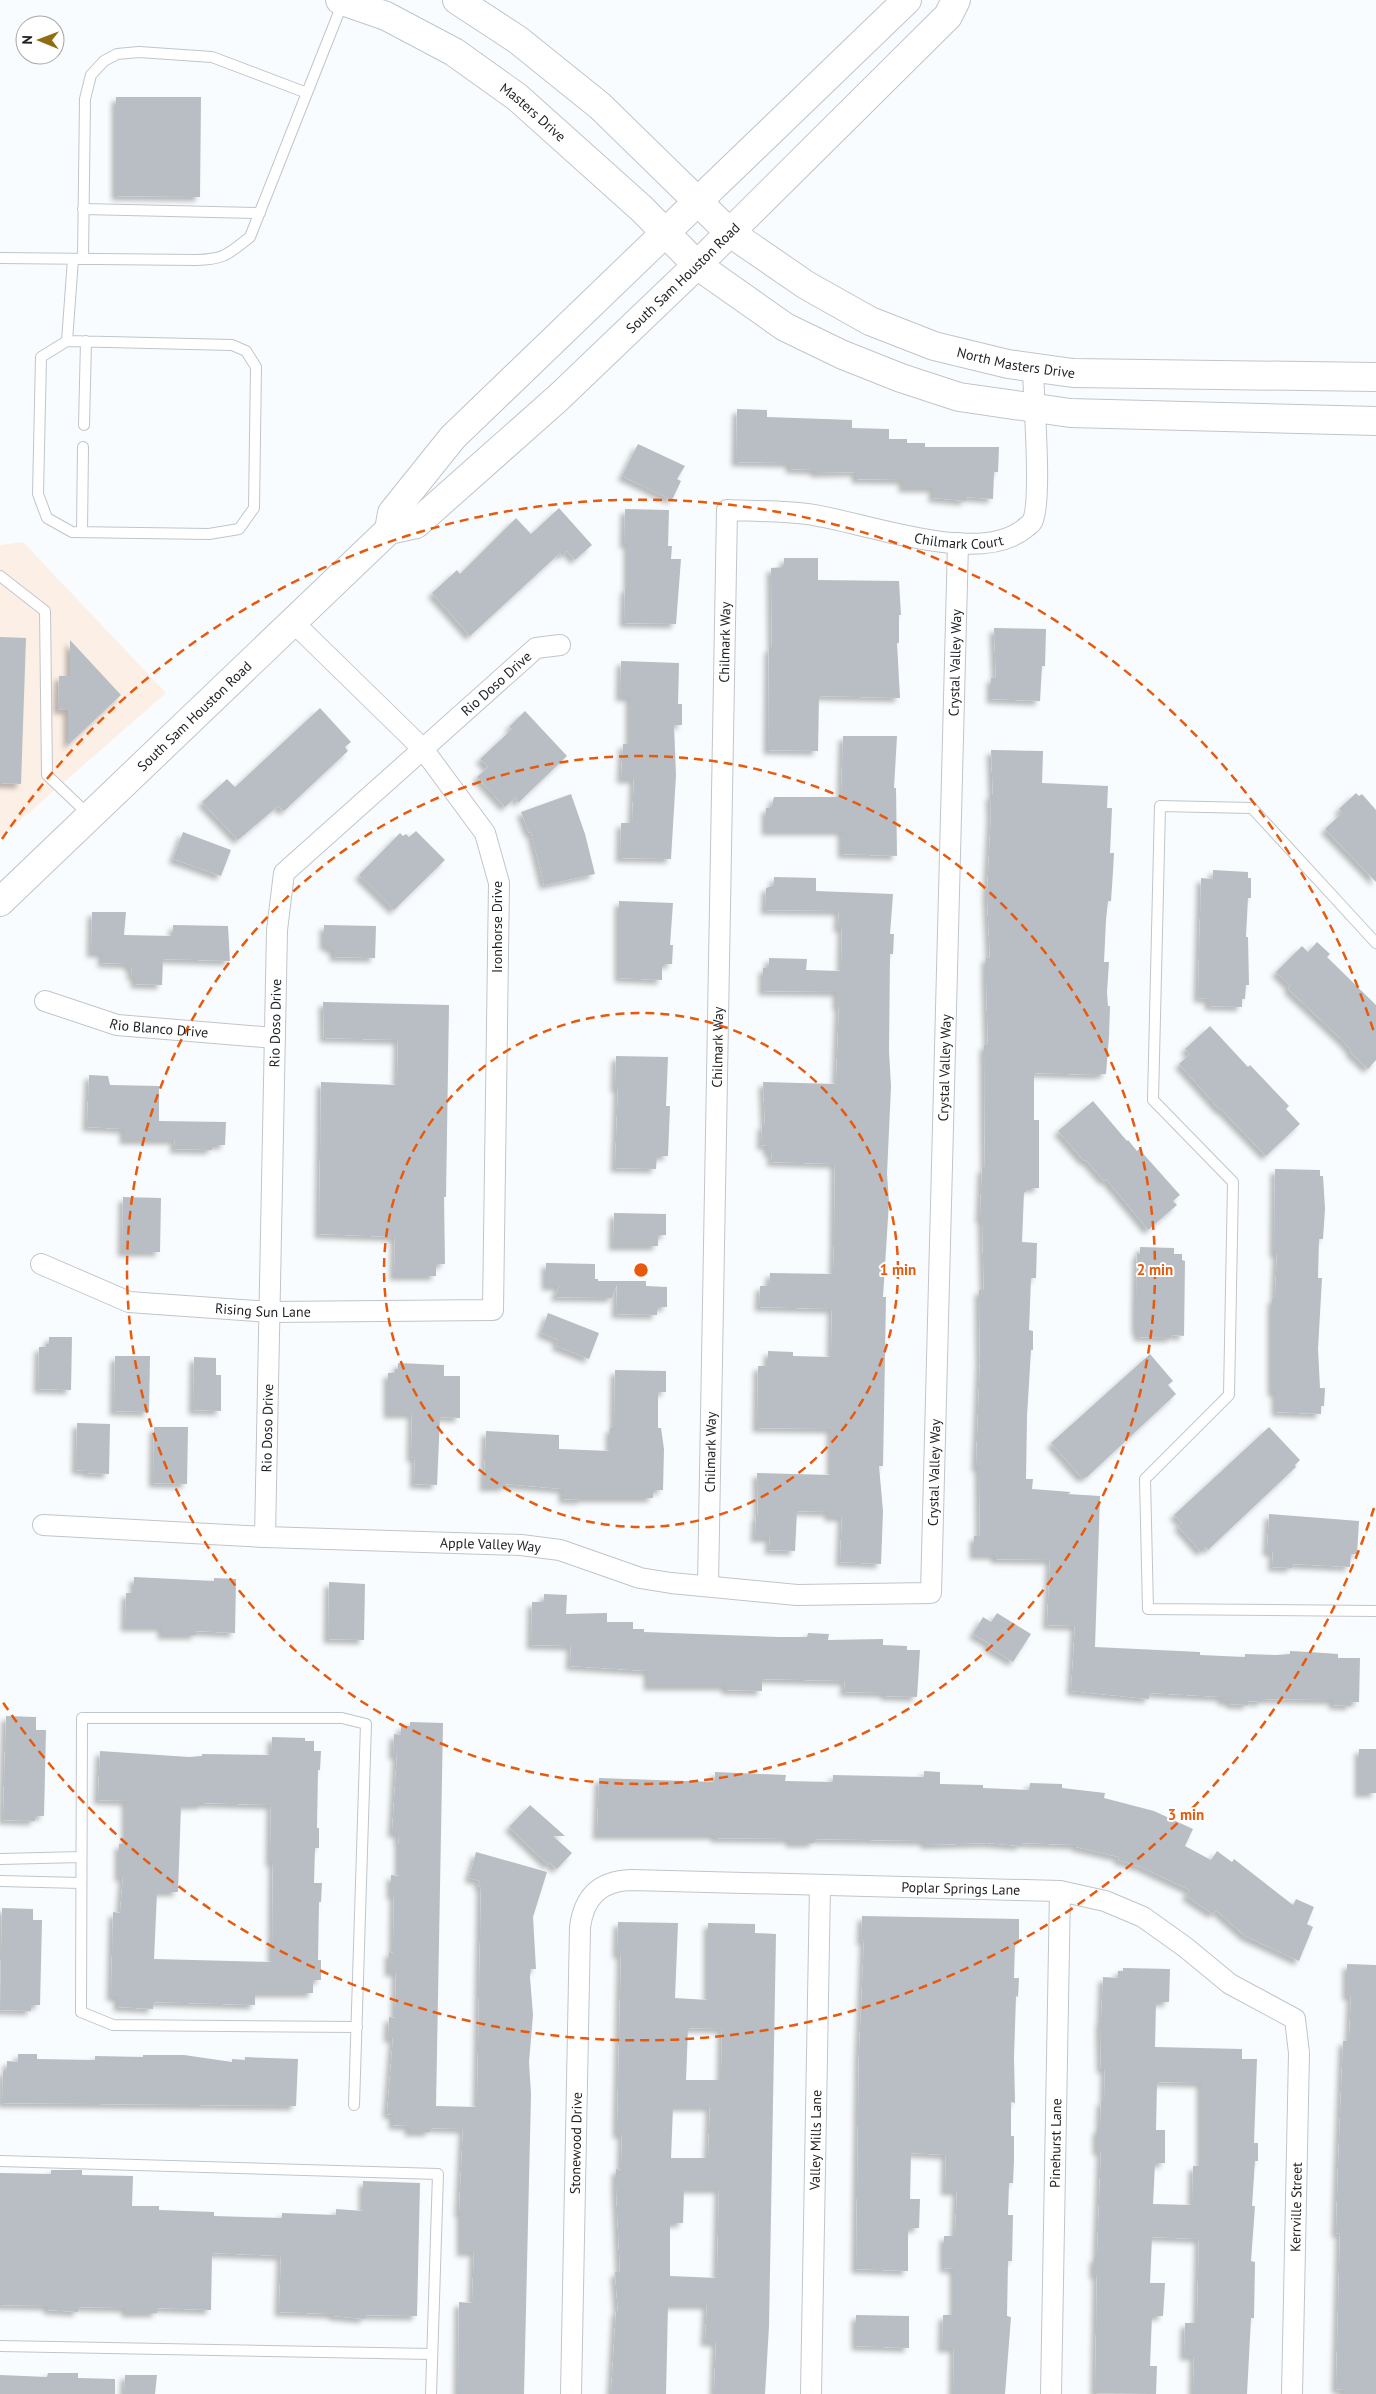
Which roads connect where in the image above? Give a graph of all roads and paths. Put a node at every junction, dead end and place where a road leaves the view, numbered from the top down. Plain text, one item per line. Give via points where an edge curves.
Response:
1 (343, 0) edge
2 (457, 0) edge
3 (907, 0) edge
4 (956, 0) edge
5 (307, 93) junction
6 (699, 202) junction
7 (84, 209) junction
8 (260, 213) junction
9 (729, 232) junction
10 (666, 234) junction
11 (0, 258) edge
12 (78, 259) junction
13 (697, 265) junction
14 (86, 340) junction
15 (67, 341) junction
16 (1033, 367) junction
17 (1376, 377) edge
18 (1033, 409) junction
19 (1376, 421) edge
20 (84, 424) dead end
21 (83, 446) dead end
22 (727, 510) joint
23 (389, 530) junction
24 (82, 532) junction
25 (958, 543) junction
26 (0, 576) edge
27 (293, 622) junction
28 (560, 645) dead end
29 (423, 749) junction
30 (89, 816) junction
31 (0, 902) edge
32 (1376, 943) edge
33 (45, 1001) dead end
34 (275, 1038) junction
35 (41, 1264) dead end
36 (493, 1310) joint
37 (270, 1312) junction
38 (43, 1525) dead end
39 (265, 1537) junction
40 (708, 1586) junction
41 (931, 1593) joint
42 (1376, 1611) edge
43 (82, 1857) junction
44 (0, 1859) edge
45 (0, 1881) edge
46 (81, 1883) junction
47 (820, 1886) junction
48 (1060, 1891) junction
49 (593, 1894) joint
50 (1295, 2020) joint
51 (357, 2027) junction
52 (354, 2104) dead end
53 (0, 2161) edge
54 (0, 2346) edge
55 (432, 2354) junction
56 (431, 2394) edge
57 (571, 2394) edge
58 (811, 2394) edge
59 (1050, 2394) edge
60 (1292, 2394) edge

1 - 5 lane
1 - 10 main road, Masters Drive via 386,16 454,52 497,82 642,209
2 - 6 main road via 518,40 600,106
3 - 6 main road, South Sam Houston Road
4 - 9 main road, South Sam Houston Road via 948,16
5 - 7 lane via 212,57 139,52 117,54 104,61 91,75 85,99
5 - 8 lane
6 - 9 main road, North Masters Drive
6 - 10 main road, South Sam Houston Road
7 - 8 lane
7 - 12 lane
8 - 12 lane via 250,237 228,255 215,259
9 - 13 main road, South Sam Houston Road
9 - 16 main road, North Masters Drive via 806,285 870,321 934,346
10 - 13 main road, Masters Drive
10 - 23 main road, South Sam Houston Road via 454,437 392,513
11 - 12 lane
12 - 15 lane
13 - 18 main road via 785,327 843,355 959,397
13 - 23 main road, South Sam Houston Road via 558,398 416,524
14 - 15 lane
14 - 20 lane
14 - 24 lane via 232,345 246,352 256,367 254,508 239,529 209,534
15 - 24 lane via 41,357 38,494 47,518 72,532
16 - 17 main road, North Masters Drive via 1073,372
16 - 18 street, Chilmark Court
18 - 19 main road via 1070,414
18 - 25 street, Chilmark Court via 1038,494 1032,522 1013,538 988,543
21 - 24 lane
22 - 25 street, Chilmark Court via 808,514 903,536
22 - 40 street, Chilmark Way
23 - 27 main road, South Sam Houston Road
25 - 41 street, Crystal Valley Way
26 - 30 lane via 46,611 47,775
27 - 29 street, Ironhorse Drive
27 - 30 main road, South Sam Houston Road
28 - 29 street, Rio Doso Drive via 536,648
29 - 34 street, Rio Doso Drive via 284,873 277,930
29 - 36 street, Ironhorse Drive via 485,833 499,883
30 - 31 main road, South Sam Houston Road
32 - 42 lane via 1252,808 1160,806 1153,1100 1233,1182 1228,1395 1145,1479 1148,1609
33 - 34 street, Rio Blanco Drive via 117,1025
34 - 37 street, Rio Doso Drive
35 - 37 street, Rising Sun Lane via 129,1302
36 - 37 street, Rising Sun Lane
37 - 39 street, Rio Doso Drive
38 - 39 street, Apple Valley Way
39 - 40 street, Apple Valley Way via 521,1544 560,1550 640,1578
40 - 41 street, Apple Valley Way via 797,1595
43 - 44 lane
43 - 46 lane
43 - 51 lane via 82,1718 342,1718 366,1724
45 - 46 lane
46 - 51 lane via 81,2012 114,2025
47 - 48 street, Poplar Springs Lane
47 - 49 street, Poplar Springs Lane via 616,1880
47 - 58 street, Valley Mills Lane
48 - 50 street, Poplar Springs Lane via 1105,1901 1143,1917 1230,1984
48 - 59 street, Pinehurst Lane
49 - 57 street, Stonewood Drive via 582,1911 580,1926
50 - 60 street, Kerrville Street via 1299,2053
51 - 52 lane
53 - 55 lane via 438,2174
54 - 55 lane
55 - 56 lane

